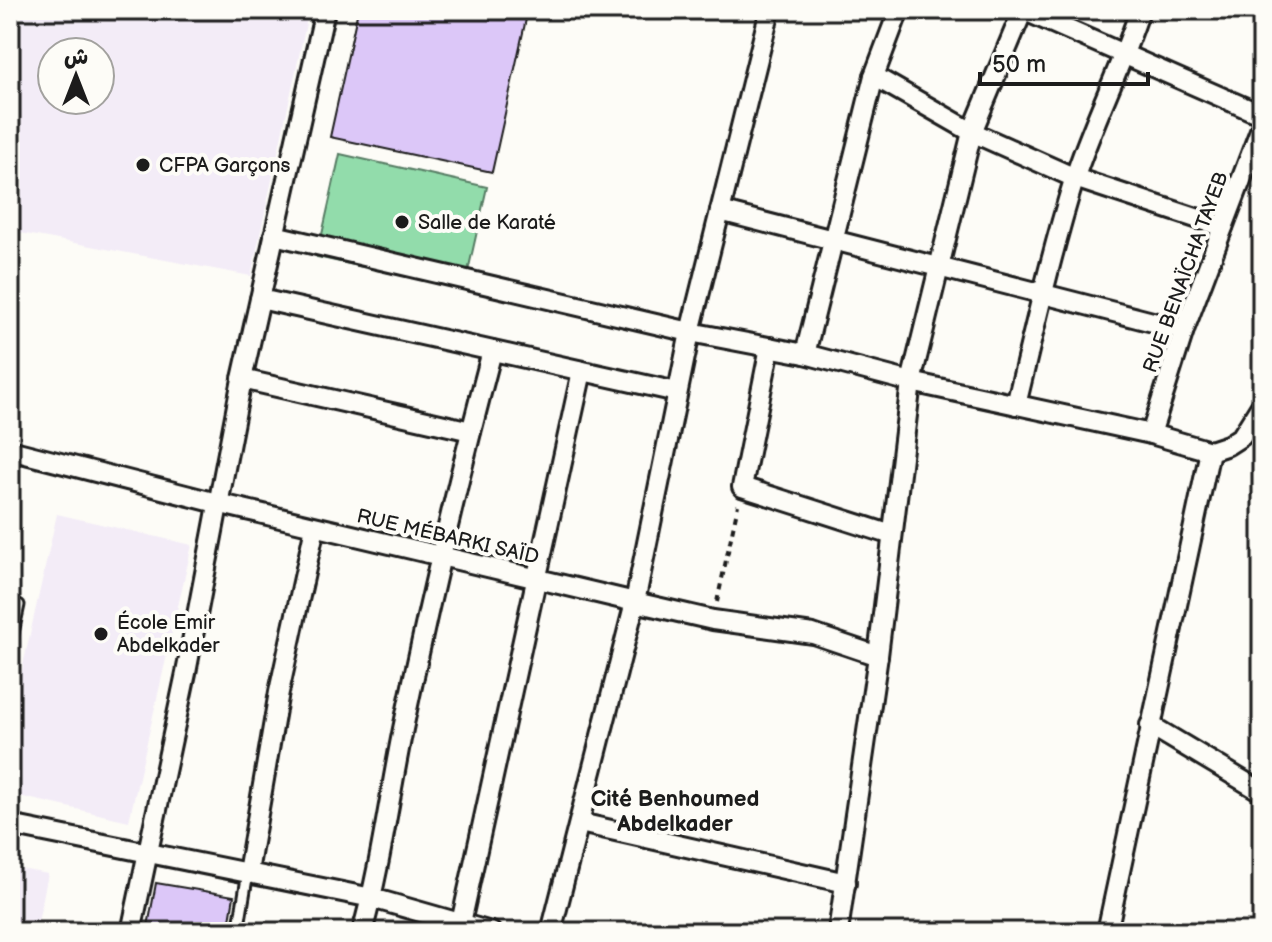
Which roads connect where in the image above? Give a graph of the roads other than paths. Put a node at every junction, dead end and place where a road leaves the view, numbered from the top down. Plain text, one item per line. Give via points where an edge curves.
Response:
1 (325, 10) edge
2 (770, 10) edge
3 (899, 10) edge
4 (1023, 10) edge
5 (1140, 10) edge
6 (1126, 54) junction
7 (874, 76) junction
8 (1262, 115) edge
9 (1262, 125) edge
10 (972, 132) junction
11 (1075, 178) junction
12 (720, 211) junction
13 (1223, 227) junction
14 (274, 235) junction
15 (832, 240) junction
16 (941, 268) junction
17 (1042, 294) junction
18 (260, 299) junction
19 (1184, 330) junction
20 (690, 332) junction
21 (770, 347) junction
22 (492, 351) junction
23 (805, 354) junction
24 (582, 371) junction
25 (242, 379) junction
26 (911, 382) junction
27 (677, 392) junction
28 (1262, 404) edge
29 (1016, 405) junction
30 (471, 431) junction
31 (1151, 434) junction
32 (10, 450) edge
33 (1210, 451) junction
34 (217, 503) junction
35 (315, 527) junction
36 (892, 535) junction
37 (440, 556) junction
38 (537, 579) junction
39 (635, 602) junction
40 (10, 603) edge
41 (10, 647) edge
42 (878, 656) junction
43 (1150, 725) junction
44 (1262, 792) edge
45 (580, 823) junction
46 (10, 825) edge
47 (148, 852) junction
48 (248, 872) junction
49 (846, 883) junction
50 (372, 898) junction
51 (460, 928) edge
52 (131, 932) edge
53 (238, 932) edge
54 (362, 932) edge
55 (491, 932) edge
56 (551, 932) edge
57 (838, 932) edge
58 (1107, 932) edge

1 - 14 street
2 - 12 street
3 - 7 street
4 - 6 street
4 - 10 street
5 - 6 street
6 - 8 street
6 - 11 street
7 - 10 street
7 - 15 street
9 - 13 street, RUE BENAÏCHA TAYEB
10 - 11 street
10 - 16 street
11 - 13 street
11 - 17 street
12 - 15 street
12 - 20 street
13 - 19 street, RUE BENAÏCHA TAYEB
14 - 18 street
14 - 20 street
15 - 16 street
15 - 23 street
16 - 17 street
16 - 26 street
17 - 19 street
17 - 29 street
18 - 22 street
18 - 25 street
19 - 31 street, RUE BENAÏCHA TAYEB
20 - 21 street
20 - 27 street
21 - 23 street
21 - 36 street via 742,487
22 - 24 street
22 - 30 street
23 - 26 street
24 - 27 street
24 - 38 street
25 - 30 street
25 - 34 street
26 - 29 street
26 - 36 street
27 - 39 street
28 - 33 street via 1242,436
29 - 31 street
30 - 37 street
31 - 33 street
32 - 34 street, RUE MÉBARKI SAÏD
33 - 43 street
34 - 35 street, RUE MÉBARKI SAÏD
34 - 47 street
35 - 37 street, RUE MÉBARKI SAÏD
35 - 48 street
36 - 42 street
37 - 38 street, RUE MÉBARKI SAÏD
37 - 50 street
38 - 39 street, RUE MÉBARKI SAÏD
38 - 51 street
39 - 42 street, RUE MÉBARKI SAÏD via 813,634
39 - 45 street
40 - 41 lane via 19,605
42 - 49 street
43 - 44 street
43 - 58 street
45 - 49 street
45 - 56 street
46 - 47 street
47 - 48 street
47 - 52 street
48 - 50 street
48 - 53 lane
49 - 57 street
50 - 51 street
50 - 54 street
51 - 55 street

